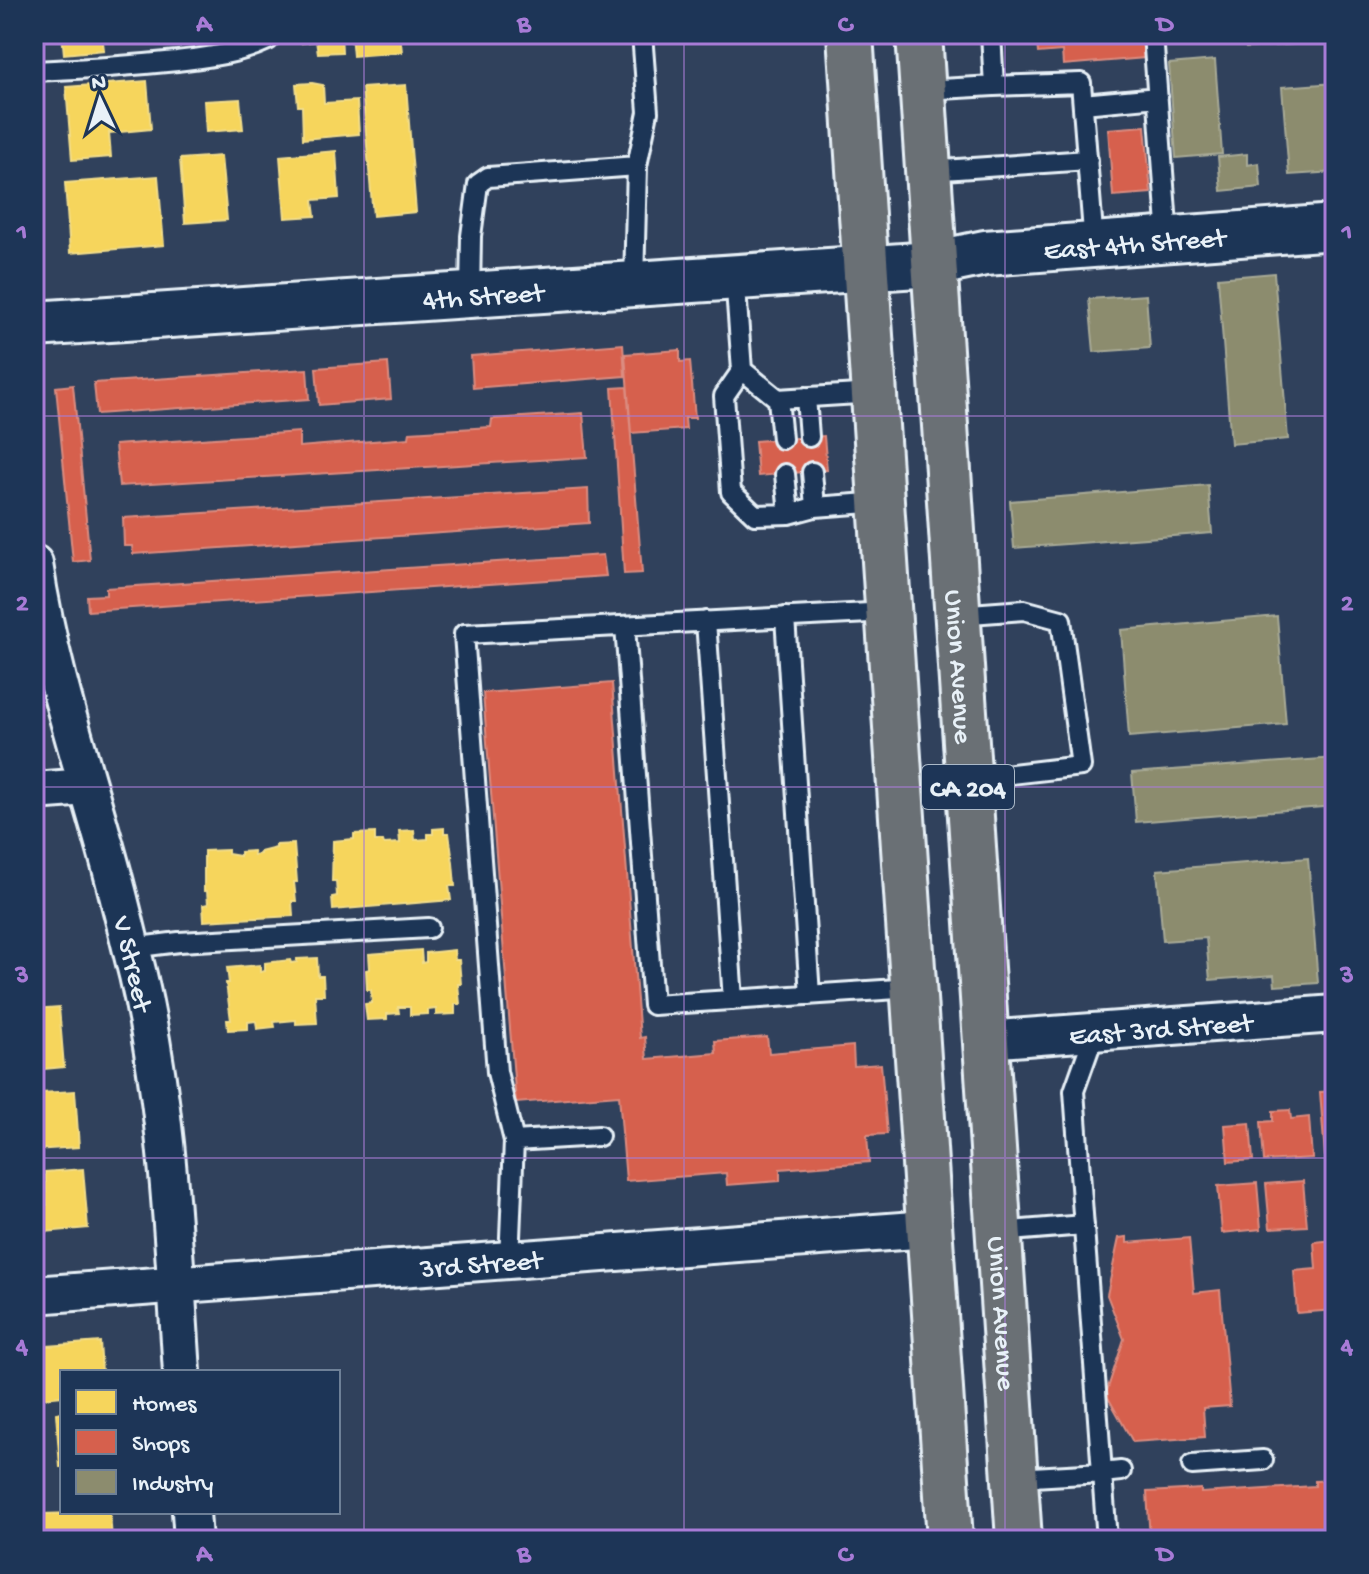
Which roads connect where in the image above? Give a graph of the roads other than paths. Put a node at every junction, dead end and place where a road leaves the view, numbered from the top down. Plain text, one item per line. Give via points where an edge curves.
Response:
1 (642, 34) edge
2 (850, 34) edge
3 (919, 34) edge
4 (991, 34) edge
5 (1153, 34) edge
6 (268, 40) dead end
7 (34, 71) edge
8 (994, 86) junction
9 (923, 90) junction
10 (1158, 97) junction
11 (1083, 104) junction
12 (1088, 160) junction
13 (637, 166) junction
14 (927, 171) junction
15 (1335, 227) edge
16 (1168, 240) junction
17 (1094, 245) junction
18 (933, 264) junction
19 (866, 267) junction
20 (735, 276) junction
21 (634, 283) junction
22 (470, 294) junction
23 (34, 324) edge
24 (742, 370) junction
25 (875, 393) junction
26 (806, 397) junction
27 (778, 399) junction
28 (809, 437) dead end
29 (782, 439) dead end
30 (812, 472) dead end
31 (785, 474) dead end
32 (882, 502) junction
33 (815, 507) junction
34 (789, 514) junction
35 (34, 564) edge
36 (889, 612) junction
37 (957, 615) junction
38 (785, 617) junction
39 (706, 621) junction
40 (625, 626) junction
41 (968, 779) junction
42 (87, 787) junction
43 (34, 791) edge
44 (429, 928) dead end
45 (131, 948) junction
46 (913, 988) junction
47 (810, 995) junction
48 (733, 1000) junction
49 (1335, 1014) edge
50 (1095, 1032) junction
51 (985, 1040) junction
52 (599, 1136) dead end
53 (514, 1141) junction
54 (1084, 1225) junction
55 (929, 1229) junction
56 (998, 1232) junction
57 (509, 1261) junction
58 (176, 1286) junction
59 (34, 1295) edge
60 (182, 1370) edge
61 (1263, 1460) dead end
62 (1192, 1465) dead end
63 (1112, 1472) junction
64 (1015, 1478) junction
65 (191, 1514) edge
66 (193, 1540) edge
67 (950, 1540) edge
68 (1019, 1540) edge
69 (1107, 1540) edge

1 - 13 lane via 648,112
2 - 19 highway, CA 204
3 - 9 highway, Union Avenue / CA 204
4 - 8 lane
5 - 10 lane
6 - 7 lane via 218,55
8 - 9 lane
8 - 11 lane via 1081,83
9 - 14 highway, Union Avenue / CA 204
10 - 11 lane
10 - 16 lane
11 - 12 lane
12 - 14 lane
12 - 17 lane
13 - 21 lane
13 - 22 lane via 488,177 478,184
14 - 18 highway, Union Avenue / CA 204
15 - 16 street, East 4th Street
16 - 17 street, East 4th Street
17 - 18 street, East 4th Street via 985,253
18 - 19 street, 4th Street
18 - 37 highway, Union Avenue / CA 204
19 - 20 street, 4th Street
19 - 25 highway, CA 204
20 - 21 street, 4th Street
20 - 24 lane
21 - 22 street, 4th Street
22 - 23 street, 4th Street
24 - 27 lane
24 - 34 lane via 724,396 731,492 755,515
25 - 26 lane
25 - 32 highway, CA 204
26 - 27 lane
26 - 28 lane
27 - 29 lane
30 - 33 lane
31 - 34 lane
32 - 33 lane
32 - 36 highway, CA 204
33 - 34 lane
35 - 42 street, V Street
36 - 38 lane
36 - 46 highway, CA 204
37 - 41 highway, Union Avenue / CA 204
37 - 41 lane via 1024,610 1061,620 1080,745 1081,766
38 - 39 lane
38 - 47 lane
39 - 40 lane
39 - 48 lane
40 - 48 lane via 653,1005
40 - 53 lane via 464,634 497,1072
41 - 51 highway, Union Avenue / CA 204
42 - 43 street
42 - 45 street, V Street
44 - 45 lane
45 - 58 street, V Street via 164,1145
46 - 47 lane
46 - 55 highway, CA 204
47 - 48 lane
49 - 50 street, East 3rd Street
50 - 51 street, East 3rd Street
50 - 54 lane via 1074,1091
51 - 56 highway, Union Avenue / CA 204
52 - 53 lane
53 - 57 lane
54 - 56 lane
54 - 63 lane
55 - 57 street, 3rd Street
55 - 67 highway, CA 204
56 - 64 highway, Union Avenue / CA 204
57 - 58 street, 3rd Street
58 - 59 street, 3rd Street
58 - 60 street, V Street
61 - 62 lane
63 - 64 lane
63 - 69 lane
64 - 68 highway, Union Avenue / CA 204
65 - 66 street

